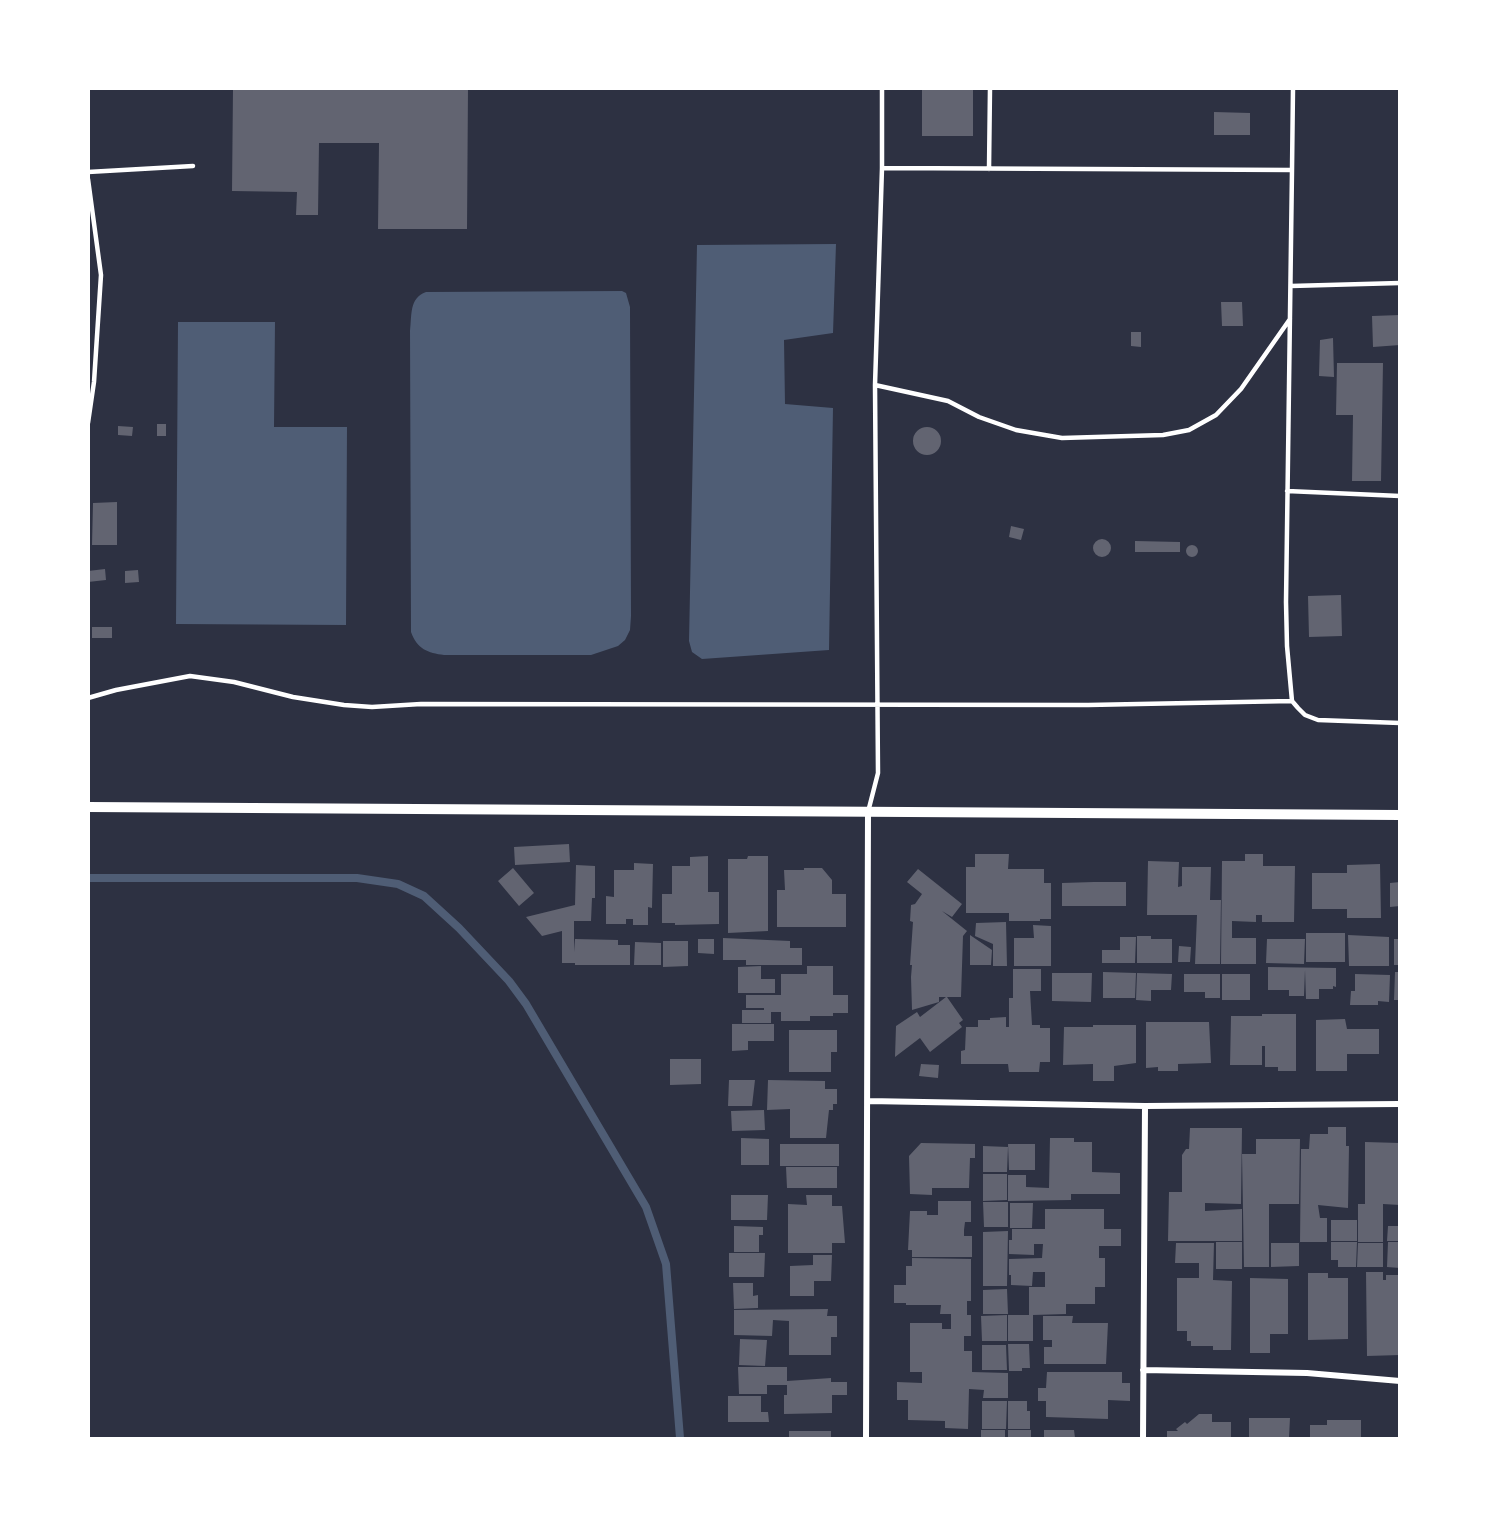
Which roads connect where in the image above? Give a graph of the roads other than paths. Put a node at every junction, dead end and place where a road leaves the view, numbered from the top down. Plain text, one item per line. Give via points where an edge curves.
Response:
1 (882, 88) edge
2 (990, 88) edge
3 (1293, 88) edge
4 (193, 166) dead end
5 (882, 168) junction
6 (989, 169) junction
7 (1292, 170) junction
8 (88, 172) edge
9 (88, 179) edge
10 (1400, 283) edge
11 (1291, 286) junction
12 (1290, 318) junction
13 (91, 382) edge
14 (876, 385) junction
15 (88, 423) edge
16 (1287, 491) junction
17 (1400, 496) edge
18 (88, 698) edge
19 (1292, 701) junction
20 (879, 704) junction
21 (1400, 723) edge
22 (88, 807) edge
23 (868, 812) junction
24 (1400, 815) edge
25 (868, 1101) junction
26 (1400, 1104) edge
27 (1145, 1106) junction
28 (1143, 1371) junction
29 (1400, 1381) edge
30 (867, 1438) edge
31 (1143, 1438) edge

1 - 5 lane
2 - 6 lane
3 - 7 lane
4 - 8 lane
5 - 6 lane
5 - 14 lane
6 - 7 lane
7 - 11 lane
9 - 13 lane via 100,275
10 - 11 lane
11 - 12 lane
12 - 14 lane via 1241,389 1216,415 1189,430 1163,435 1062,438 1016,430 948,401
12 - 16 lane
13 - 15 lane
14 - 20 lane
16 - 17 lane
16 - 19 lane via 1287,646
18 - 20 lane via 190,676 372,707
19 - 20 lane
19 - 21 lane via 1305,715 1318,720
20 - 23 lane via 878,773
22 - 23 street
23 - 24 street
23 - 25 street
25 - 27 street
25 - 30 street
26 - 27 street
27 - 28 street
28 - 29 street via 1307,1373
28 - 31 street

